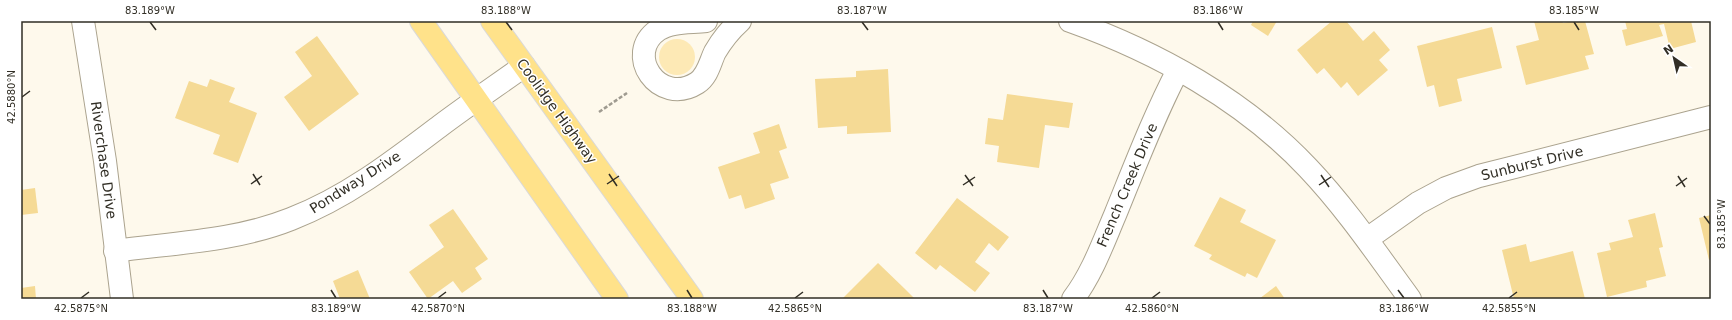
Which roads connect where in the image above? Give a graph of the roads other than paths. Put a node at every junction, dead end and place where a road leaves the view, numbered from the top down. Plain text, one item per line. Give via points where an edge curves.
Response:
1 (83, 21) edge
2 (421, 21) edge
3 (492, 21) edge
4 (706, 21) edge
5 (740, 21) edge
6 (1070, 21) edge
7 (524, 66) junction
8 (1178, 70) junction
9 (477, 99) junction
10 (1711, 117) edge
11 (1367, 239) junction
12 (115, 251) junction
13 (122, 299) edge
14 (617, 299) edge
15 (692, 299) edge
16 (1074, 299) edge
17 (1410, 299) edge

1 - 12 street, Riverchase Drive
2 - 9 main road
3 - 7 main road, Coolidge Highway
4 - 5 street via 668,25 658,29 650,37 646,46 644,66 658,84 678,90 698,83 704,77 728,32
6 - 8 street via 1137,48
7 - 9 street, Pondway Drive
7 - 15 main road, Coolidge Highway
8 - 11 street via 1245,113 1278,139 1339,202
8 - 16 street, French Creek Drive via 1102,245
9 - 12 street, Pondway Drive via 379,170 341,195 303,214 263,228 217,238
9 - 14 main road
10 - 11 street, Sunburst Drive via 1479,176 1446,188 1418,203
11 - 17 street
12 - 13 street, Riverchase Drive

